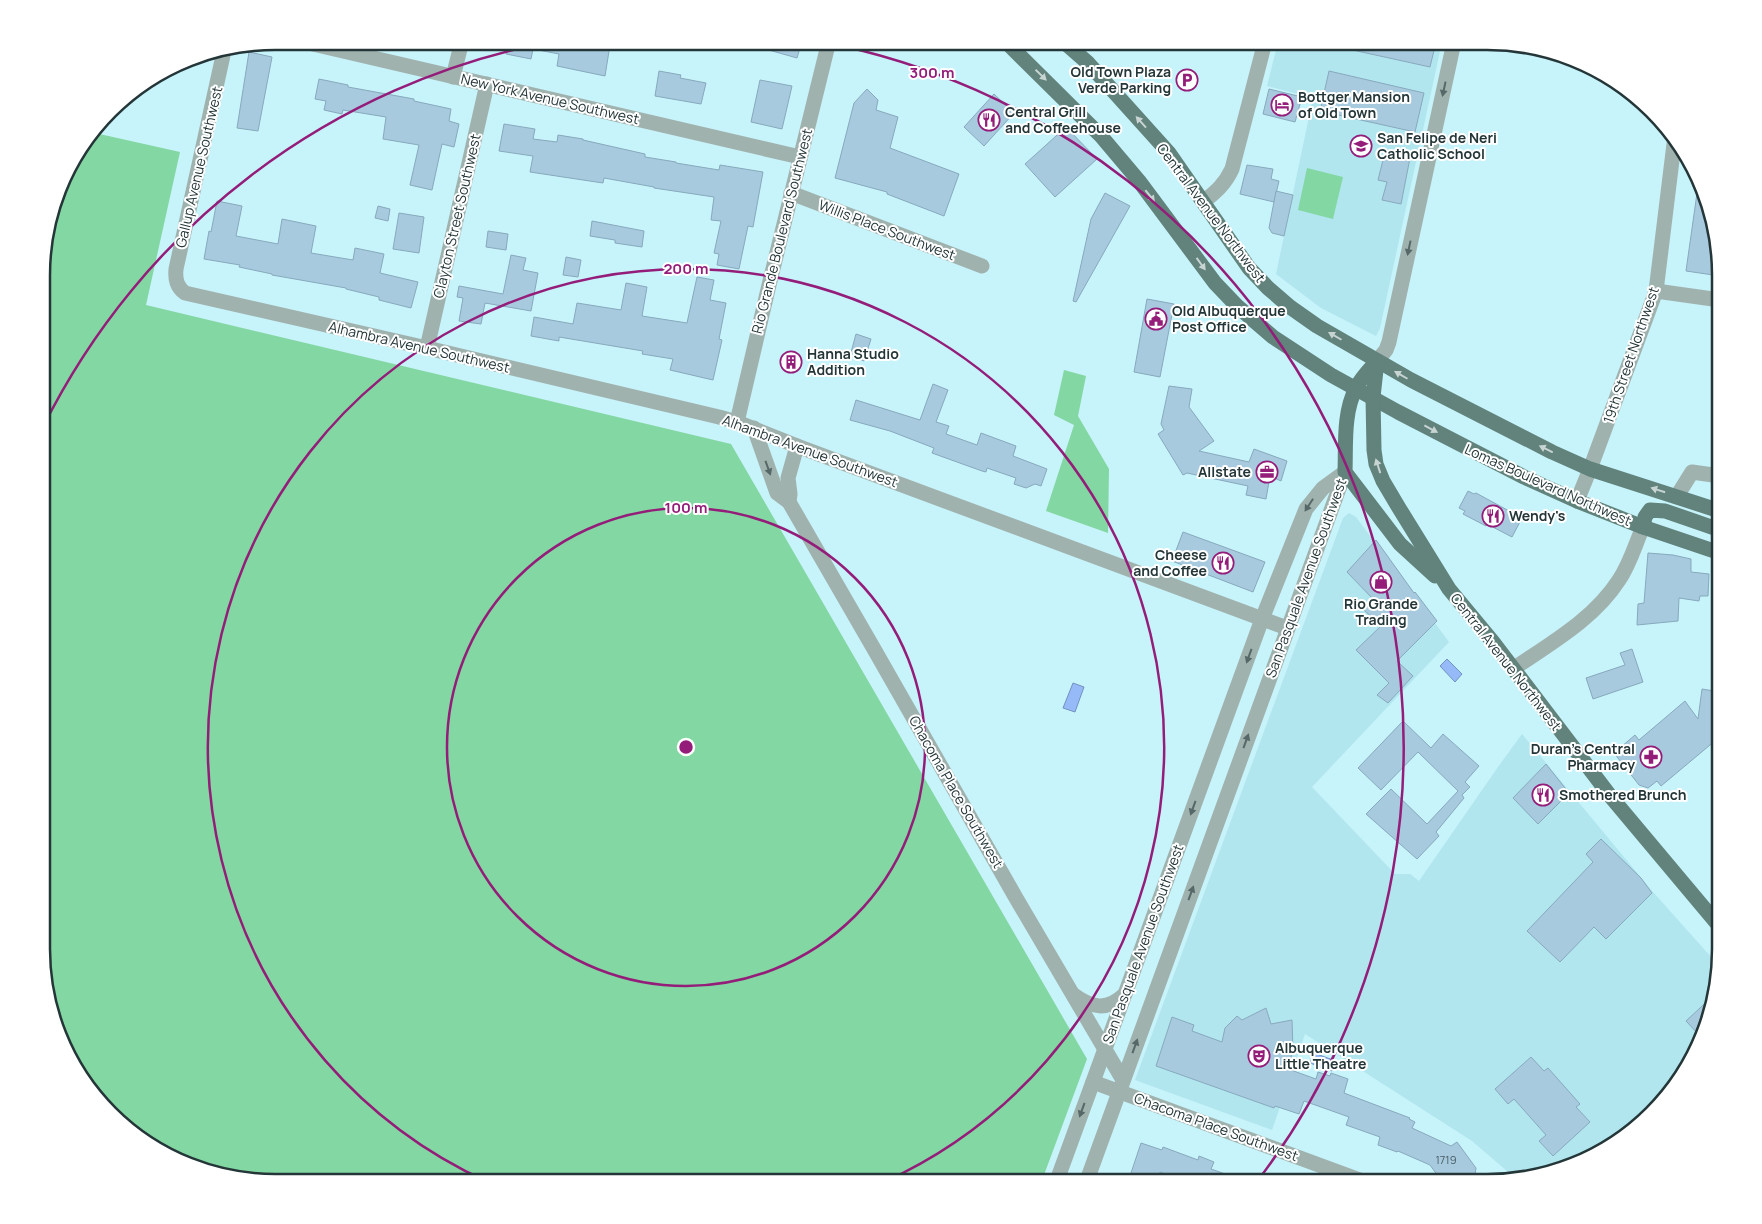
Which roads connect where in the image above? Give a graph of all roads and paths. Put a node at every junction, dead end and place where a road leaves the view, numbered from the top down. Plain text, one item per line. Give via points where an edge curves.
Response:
1 (338, 50) edge
2 (460, 50) edge
3 (827, 50) edge
4 (1014, 50) edge
5 (1073, 50) edge
6 (1263, 50) edge
7 (1452, 50) edge
8 (223, 56) edge
9 (453, 77) junction
10 (487, 84) junction
11 (1673, 149) edge
12 (800, 157) junction
13 (791, 193) junction
14 (1203, 202) junction
15 (982, 266) dead end
16 (176, 283) joint
17 (1656, 290) junction
18 (1712, 299) edge
19 (427, 348) junction
20 (1378, 361) junction
21 (1356, 388) junction
22 (1373, 397) junction
23 (737, 422) junction
24 (754, 428) junction
25 (797, 446) junction
26 (1590, 469) junction
27 (1345, 472) junction
28 (1712, 475) edge
29 (1677, 496) junction
30 (1577, 501) junction
31 (789, 502) junction
32 (1712, 509) edge
33 (1643, 527) junction
34 (1712, 527) edge
35 (1712, 550) edge
36 (1449, 588) junction
37 (1262, 619) junction
38 (1287, 628) junction
39 (1513, 669) junction
40 (1712, 917) edge
41 (1073, 994) junction
42 (1124, 996) junction
43 (1105, 1048) junction
44 (1092, 1082) junction
45 (1121, 1086) junction
46 (1059, 1174) edge
47 (1089, 1174) edge
48 (1345, 1174) edge

1 - 9 street, New York Avenue Southwest
2 - 9 street
3 - 12 street, Rio Grande Boulevard Southwest
4 -> 21 main road, Lomas Boulevard Northwest via 1102,136 1215,283 1237,306 1286,346
14 -> 5 main road, Central Avenue Northwest via 1169,153
6 - 14 street via 1232,169 1220,189
7 -> 20 street via 1389,342
8 - 16 street, Gallup Avenue Southwest via 176,270
9 - 10 street, New York Avenue Southwest
10 - 12 street, New York Avenue Southwest
10 - 19 street, Clayton Street Southwest
11 - 17 street, 19th Street Northwest
12 - 13 street, Rio Grande Boulevard Southwest
13 - 15 street, Willis Place Southwest
13 - 23 street, Rio Grande Boulevard Southwest
20 -> 14 main road, Central Avenue Northwest via 1317,326 1268,288 1249,268
16 - 19 street, Alhambra Avenue Southwest via 191,295
17 - 18 street
17 - 26 street, 19th Street Northwest
19 - 23 street, Alhambra Avenue Southwest
20 - 21 main road
20 - 22 main road, Central Avenue Northwest
26 -> 20 main road via 1507,431
21 - 22 main road, Lomas Boulevard Northwest
21 - 27 main road via 1348,418
22 -> 30 main road, Lomas Boulevard Northwest via 1477,454
36 -> 22 main road, Central Avenue Northwest via 1376,464
23 - 24 street, Alhambra Avenue Southwest
24 - 25 street, Alhambra Avenue Southwest
24 -> 31 street, Chacoma Place Southwest via 777,493
25 - 31 street, Chacoma Place Southwest via 788,478
25 - 37 street, Alhambra Avenue Southwest
29 -> 26 main road
26 - 30 street, 19th Street Northwest
27 - 36 main road via 1400,544
27 -> 37 street, San Pasquale Avenue Southwest via 1323,488 1306,509
27 - 38 street, San Pasquale Avenue Southwest
28 - 29 street via 1692,472
29 - 32 main road
30 - 33 main road, Lomas Boulevard Northwest
31 - 41 street, Chacoma Place Southwest
33 - 34 main road via 1650,510 1665,511
33 - 35 main road, Lomas Boulevard Northwest
33 - 39 street via 1620,579 1589,616
36 - 39 main road, Central Avenue Northwest
37 - 38 street, Alhambra Avenue Southwest
37 -> 42 street, San Pasquale Avenue Southwest
45 -> 38 street, San Pasquale Avenue Southwest
39 - 40 main road, Central Avenue Northwest via 1611,797
41 - 42 street via 1083,1002 1101,1006 1110,1005
41 - 43 street, Chacoma Place Southwest
42 - 43 street, San Pasquale Avenue Southwest
43 - 44 street, San Pasquale Avenue Southwest
43 - 45 street, Chacoma Place Southwest
44 - 45 street, Chacoma Place Southwest
44 -> 46 street, San Pasquale Avenue Southwest
45 - 47 street, San Pasquale Avenue Southwest
45 - 48 street, Chacoma Place Southwest

